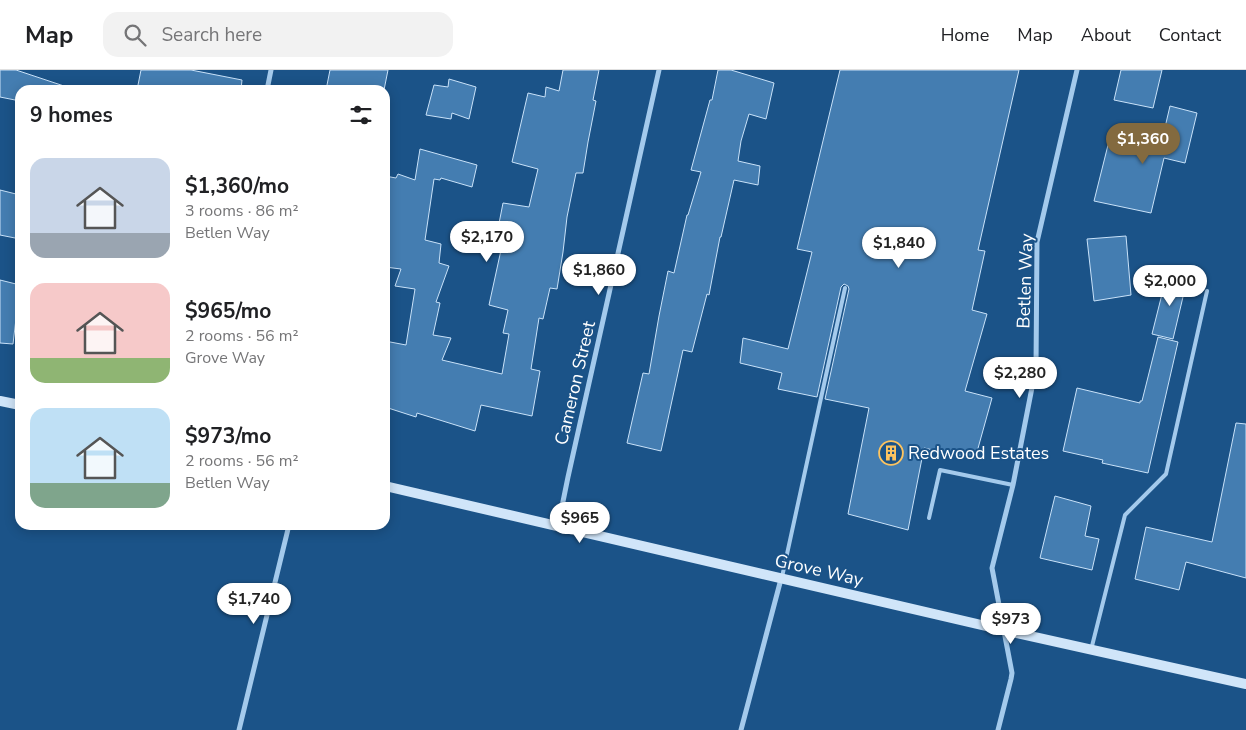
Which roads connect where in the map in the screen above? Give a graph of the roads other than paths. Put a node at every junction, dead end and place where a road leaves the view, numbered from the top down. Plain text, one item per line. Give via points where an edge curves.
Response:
1 (272, 70) edge
2 (660, 70) edge
3 (1077, 70) edge
4 (268, 85) edge
5 (845, 288) dead end
6 (1207, 291) dead end
7 (0, 401) edge
8 (15, 404) edge
9 (1014, 485) junction
10 (390, 487) edge
11 (929, 518) dead end
12 (558, 526) junction
13 (287, 530) edge
14 (782, 579) junction
15 (1003, 630) junction
16 (1092, 650) junction
17 (1246, 684) edge
18 (239, 730) edge
19 (741, 730) edge
20 (998, 730) edge

1 - 4 street
2 - 12 street, Cameron Street
3 - 9 street, Betlen Way via 1037,242 1036,367
5 - 14 lane
6 - 16 lane via 1166,474 1126,515
7 - 8 main road
9 - 11 lane via 940,470
9 - 15 street, Betlen Way via 992,568
10 - 12 main road, Grove Way
12 - 14 main road, Grove Way
13 - 18 street
14 - 15 main road, Grove Way
14 - 19 street
15 - 16 main road, Grove Way
15 - 20 street, Betlen Way via 1012,679
16 - 17 main road, Grove Way

